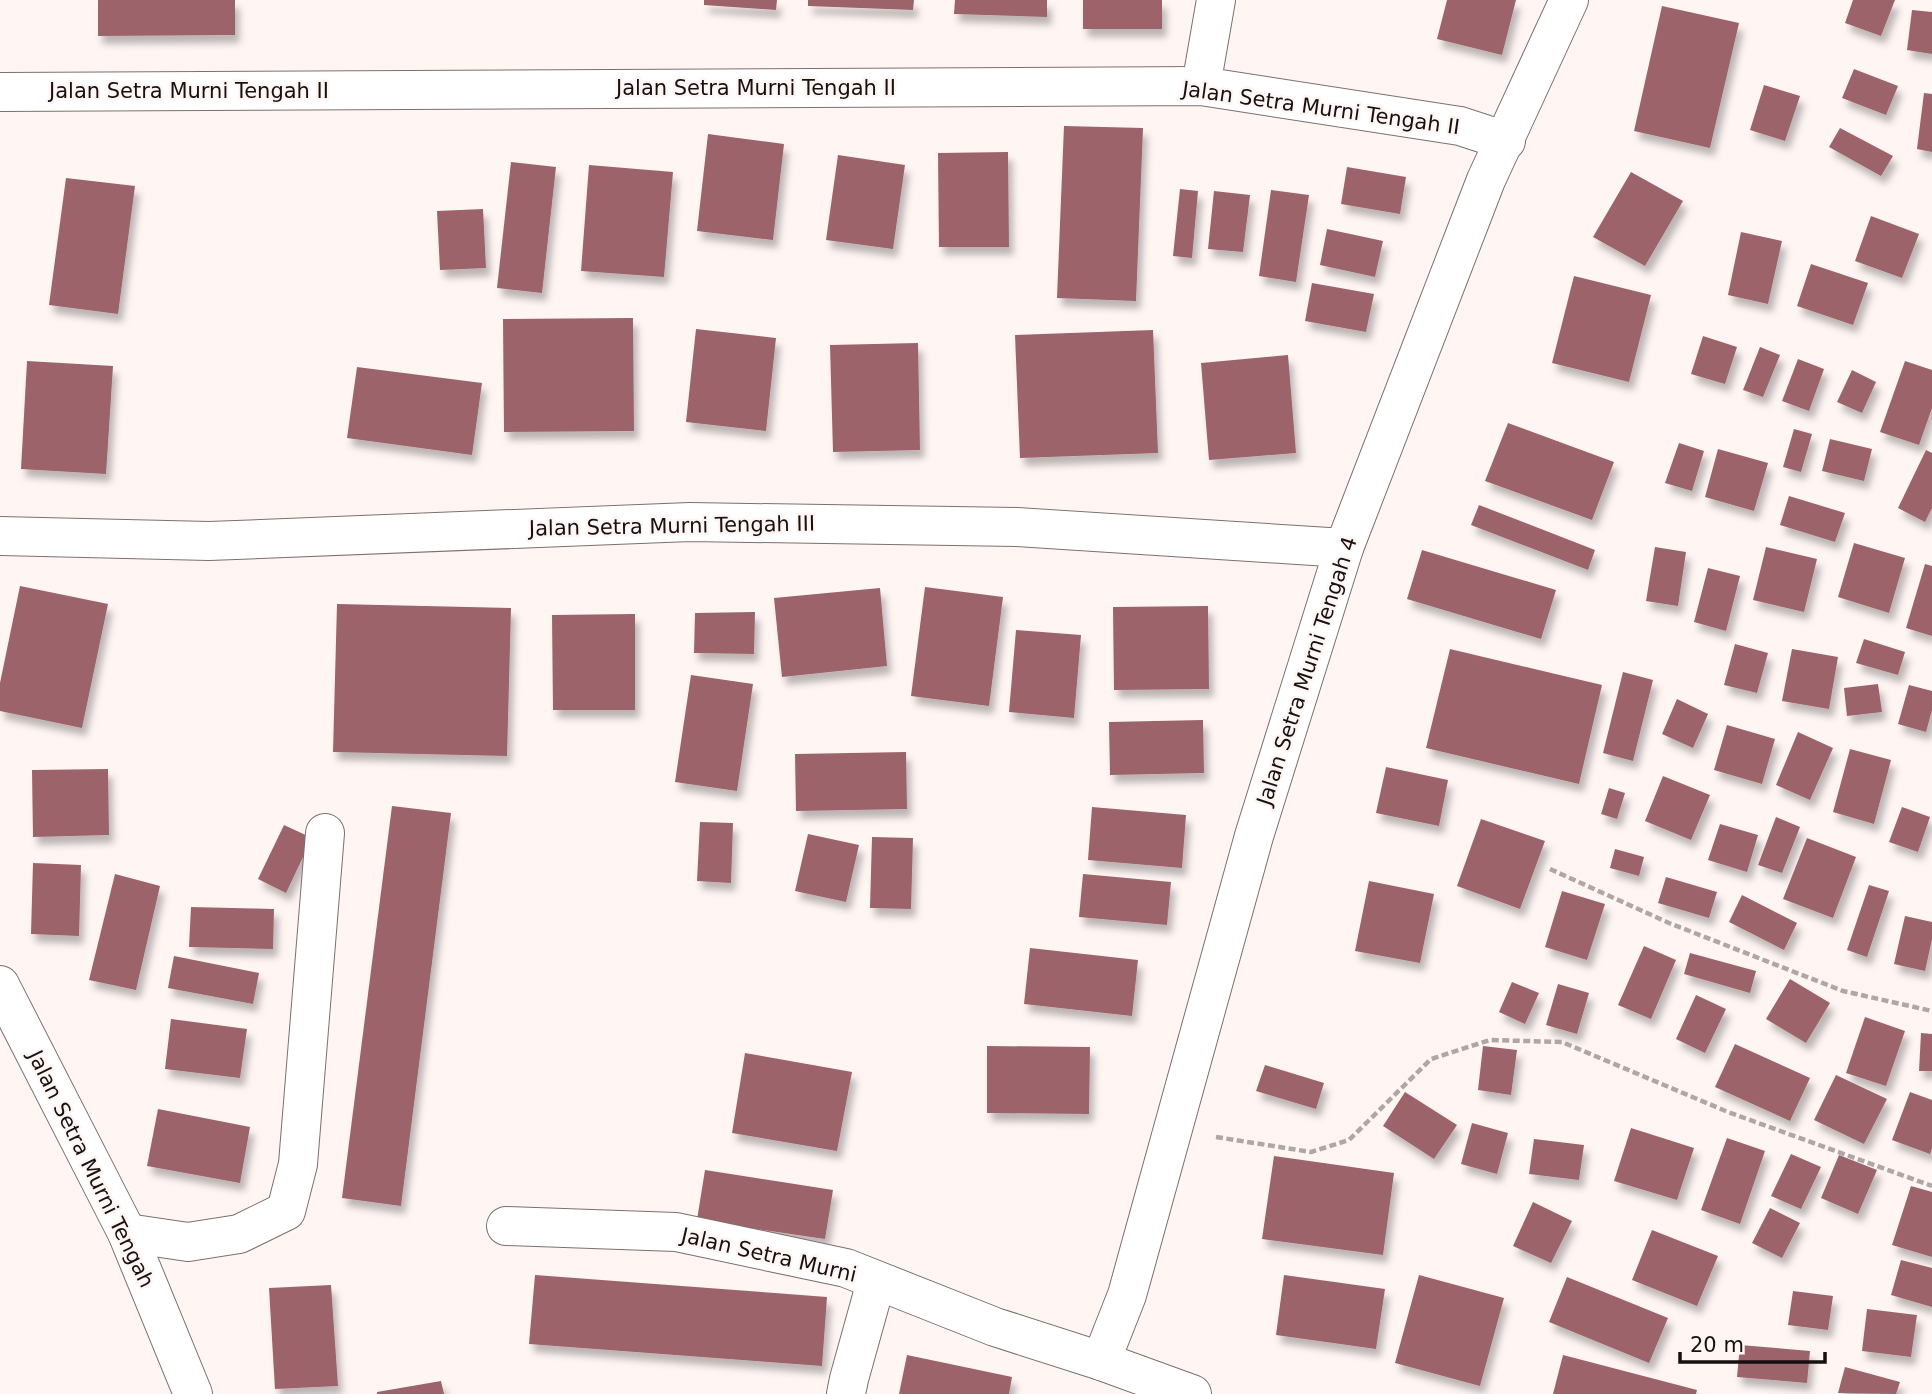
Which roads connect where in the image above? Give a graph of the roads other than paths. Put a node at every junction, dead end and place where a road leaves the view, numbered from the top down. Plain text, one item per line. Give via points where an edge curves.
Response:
1 (1216, 0) edge
2 (1569, 0) edge
3 (1201, 86) junction
4 (0, 92) edge
5 (1506, 141) junction
6 (0, 536) edge
7 (1344, 548) junction
8 (325, 833) dead end
9 (0, 985) edge
10 (506, 1226) dead end
11 (127, 1233) junction
12 (876, 1282) junction
13 (1101, 1361) junction
14 (193, 1394) edge
15 (846, 1394) edge
16 (1192, 1394) edge

1 - 3 street
2 - 5 street, Jalan Setra Murni Tengah 4
3 - 4 street, Jalan Setra Murni Tengah II
3 - 5 street, Jalan Setra Murni Tengah II via 1460,126
5 - 7 street, Jalan Setra Murni Tengah 4 via 1486,180
6 - 7 street, Jalan Setra Murni Tengah III via 209,541 690,522 1017,527
7 - 13 street, Jalan Setra Murni Tengah 4 via 1254,836 1128,1296
8 - 11 street via 298,1164 286,1211 239,1234 188,1242
9 - 11 street, Jalan Setra Murni Tengah
10 - 12 street, Jalan Setra Murni via 676,1232 846,1268
11 - 14 street, Jalan Setra Murni Tengah
12 - 13 street, Jalan Setra Murni
12 - 15 street
13 - 16 street, Jalan Setra Murni

